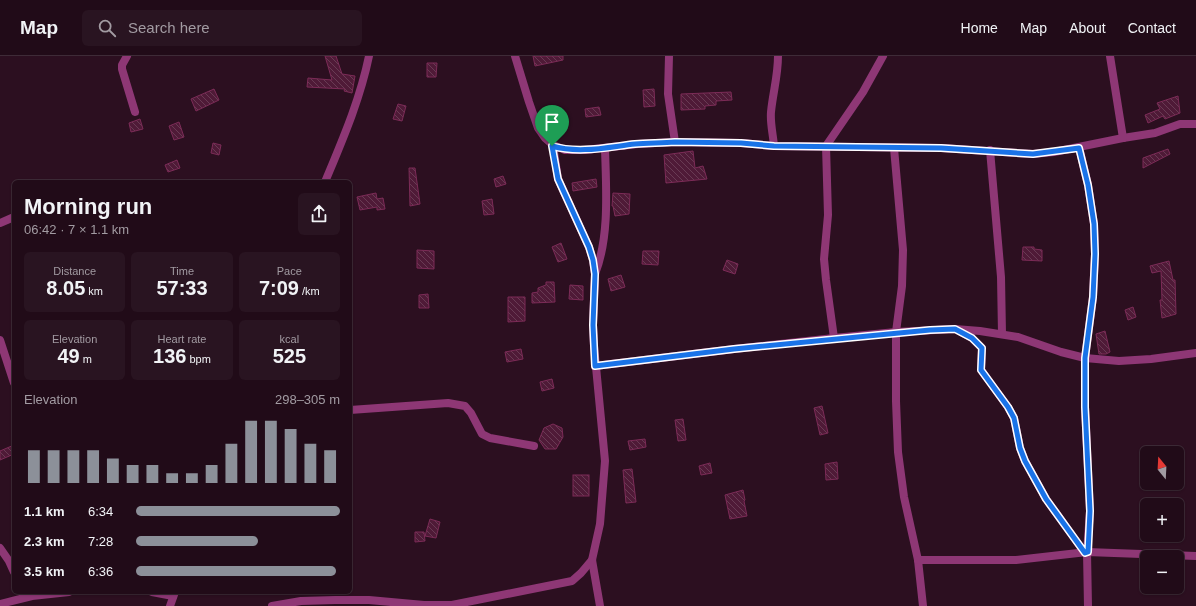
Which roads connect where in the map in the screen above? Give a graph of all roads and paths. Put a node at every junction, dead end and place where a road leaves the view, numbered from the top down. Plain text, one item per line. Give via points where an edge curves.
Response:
1 (127, 56) edge
2 (369, 56) edge
3 (515, 56) edge
4 (669, 56) edge
5 (778, 56) edge
6 (883, 56) edge
7 (1110, 56) edge
8 (135, 112) dead end
9 (1196, 124) edge
10 (1123, 138) junction
11 (675, 142) junction
12 (552, 146) junction
13 (774, 146) junction
14 (826, 146) junction
15 (605, 148) junction
16 (894, 148) junction
17 (1079, 148) junction
18 (990, 150) junction
19 (326, 180) edge
20 (12, 219) edge
21 (0, 223) edge
22 (595, 274) junction
23 (955, 329) junction
24 (896, 332) junction
25 (1002, 334) junction
26 (834, 338) junction
27 (0, 340) edge
28 (1196, 353) edge
29 (1085, 358) junction
30 (595, 366) junction
31 (12, 377) edge
32 (352, 410) edge
33 (534, 446) dead end
34 (0, 548) edge
35 (1086, 552) junction
36 (1196, 556) edge
37 (592, 560) junction
38 (918, 560) junction
39 (12, 568) edge
40 (30, 594) edge
41 (174, 594) edge
42 (16, 603) edge
43 (0, 604) edge
44 (170, 606) edge
45 (272, 606) edge
46 (439, 606) edge
47 (600, 606) edge
48 (923, 606) edge
49 (1088, 606) edge

1 - 8 street via 122,69
2 - 19 street via 355,106
3 - 12 street via 538,128
4 - 11 street via 668,94
5 - 13 street via 771,112
6 - 14 street via 863,92
7 - 10 street
9 - 10 street via 1180,124 1155,134
10 - 17 street
11 - 13 street
11 - 15 street
12 - 15 street via 565,150
12 - 22 street via 558,179 589,247
13 - 14 street
14 - 16 street
14 - 26 street via 828,215 824,259
15 - 22 street via 605,224 600,262
16 - 18 street
16 - 24 street via 903,250 902,286
17 - 18 street via 1033,154
17 - 29 street via 1094,224 1095,254 1093,297
18 - 25 street via 1001,277
20 - 21 street
22 - 30 street
23 - 24 street
23 - 25 street
23 - 35 street via 972,338 982,348 981,370 1014,418 1025,461 1046,499
24 - 26 street
24 - 38 street via 898,452 904,497
25 - 29 street
26 - 30 street
27 - 31 street
28 - 29 street via 1119,361
29 - 35 street via 1090,511
30 - 37 street via 605,460 600,524
32 - 33 street via 448,403 465,406 482,434 490,438
34 - 39 street
35 - 36 street
35 - 38 street via 1016,560
35 - 49 street
37 - 46 street via 572,582
37 - 47 street
38 - 48 street
40 - 42 street
41 - 44 street
42 - 43 street
45 - 46 street via 307,600 369,600

